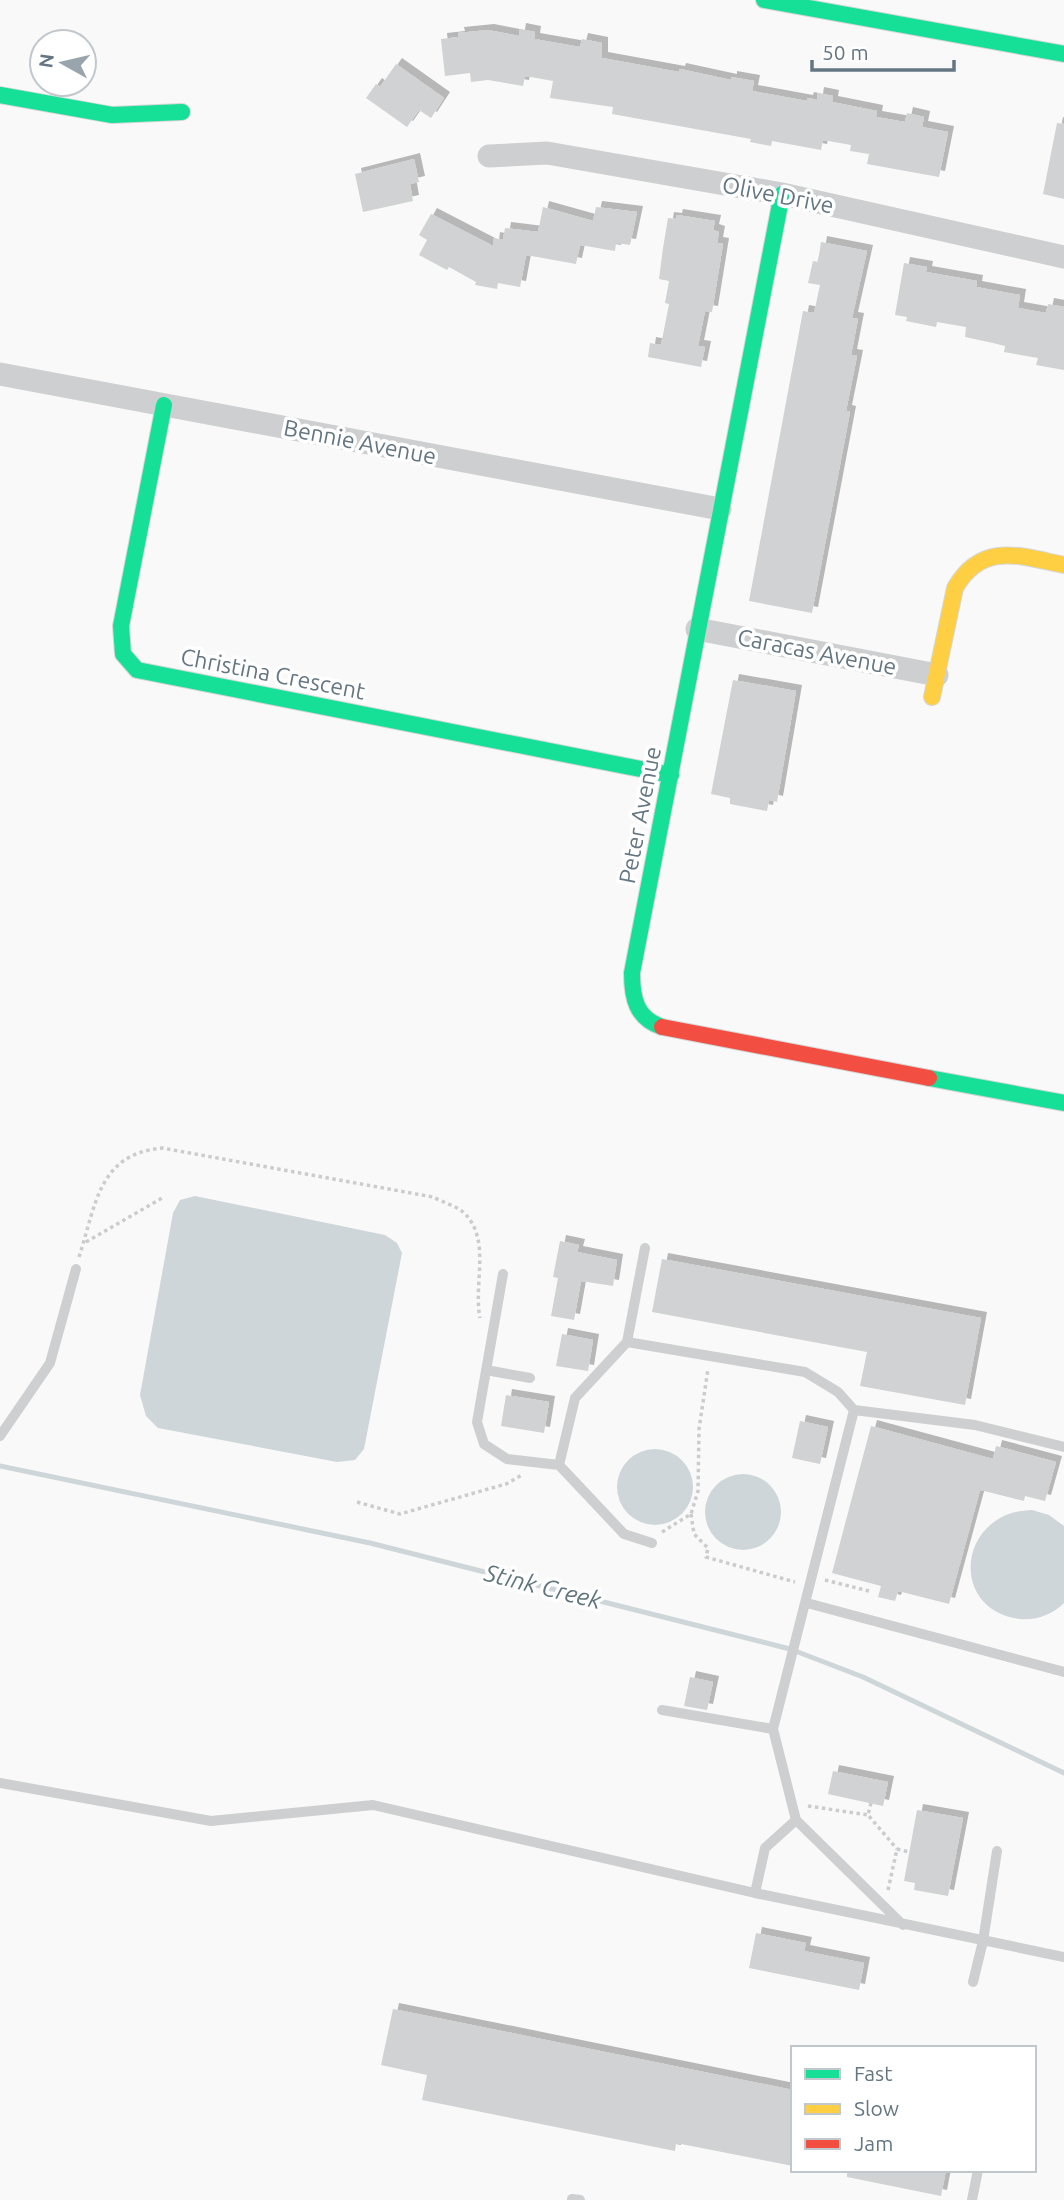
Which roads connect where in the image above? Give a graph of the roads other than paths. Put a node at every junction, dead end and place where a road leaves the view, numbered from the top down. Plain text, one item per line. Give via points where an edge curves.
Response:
1 (764, 0) edge
2 (1064, 54) edge
3 (0, 95) edge
4 (182, 112) dead end
5 (489, 156) dead end
6 (782, 194) junction
7 (1064, 257) edge
8 (0, 374) edge
9 (164, 405) junction
10 (720, 509) junction
11 (1064, 565) edge
12 (697, 629) junction
13 (934, 686) joint
14 (671, 775) junction
15 (1064, 1103) edge
16 (645, 1248) dead end
17 (76, 1269) road end
18 (503, 1274) dead end
19 (627, 1342) junction
20 (486, 1370) junction
21 (530, 1378) dead end
22 (853, 1410) junction
23 (0, 1436) edge
24 (1064, 1447) edge
25 (559, 1465) junction
26 (648, 1541) road end
27 (807, 1603) junction
28 (1064, 1672) edge
29 (662, 1710) dead end
30 (773, 1729) junction
31 (0, 1783) edge
32 (796, 1820) junction
33 (997, 1851) dead end
34 (755, 1893) junction
35 (903, 1925) junction
36 (983, 1941) junction
37 (1064, 1957) edge
38 (973, 1982) dead end
39 (978, 2172) edge
40 (972, 2200) edge

1 - 2 street
3 - 4 street via 112,115
5 - 6 street, Olive Drive via 547,153
6 - 7 street, Olive Drive
6 - 10 street, Peter Avenue
8 - 9 street, Bennie Avenue
9 - 10 street, Bennie Avenue
9 - 14 street, Christina Crescent via 121,626 123,654 137,670
10 - 12 street, Peter Avenue
11 - 13 street via 993,555 975,560 961,572
12 - 13 street, Caracas Avenue
12 - 14 street, Peter Avenue
14 - 15 street, Peter Avenue via 632,973 638,1014 660,1027
16 - 19 lane
17 - 23 lane via 50,1363
18 - 20 lane
19 - 22 lane via 805,1372 838,1392
19 - 25 lane via 575,1398
20 - 21 lane
20 - 25 lane via 477,1422 484,1444 507,1459
22 - 24 lane via 975,1425
22 - 27 lane
25 - 26 lane via 624,1534
27 - 28 lane
27 - 30 lane
29 - 30 lane
30 - 32 lane
31 - 34 lane via 211,1821 373,1805
32 - 34 lane via 765,1848
32 - 35 lane
33 - 36 lane
34 - 35 lane
35 - 36 lane
36 - 37 lane
36 - 38 lane
39 - 40 lane

